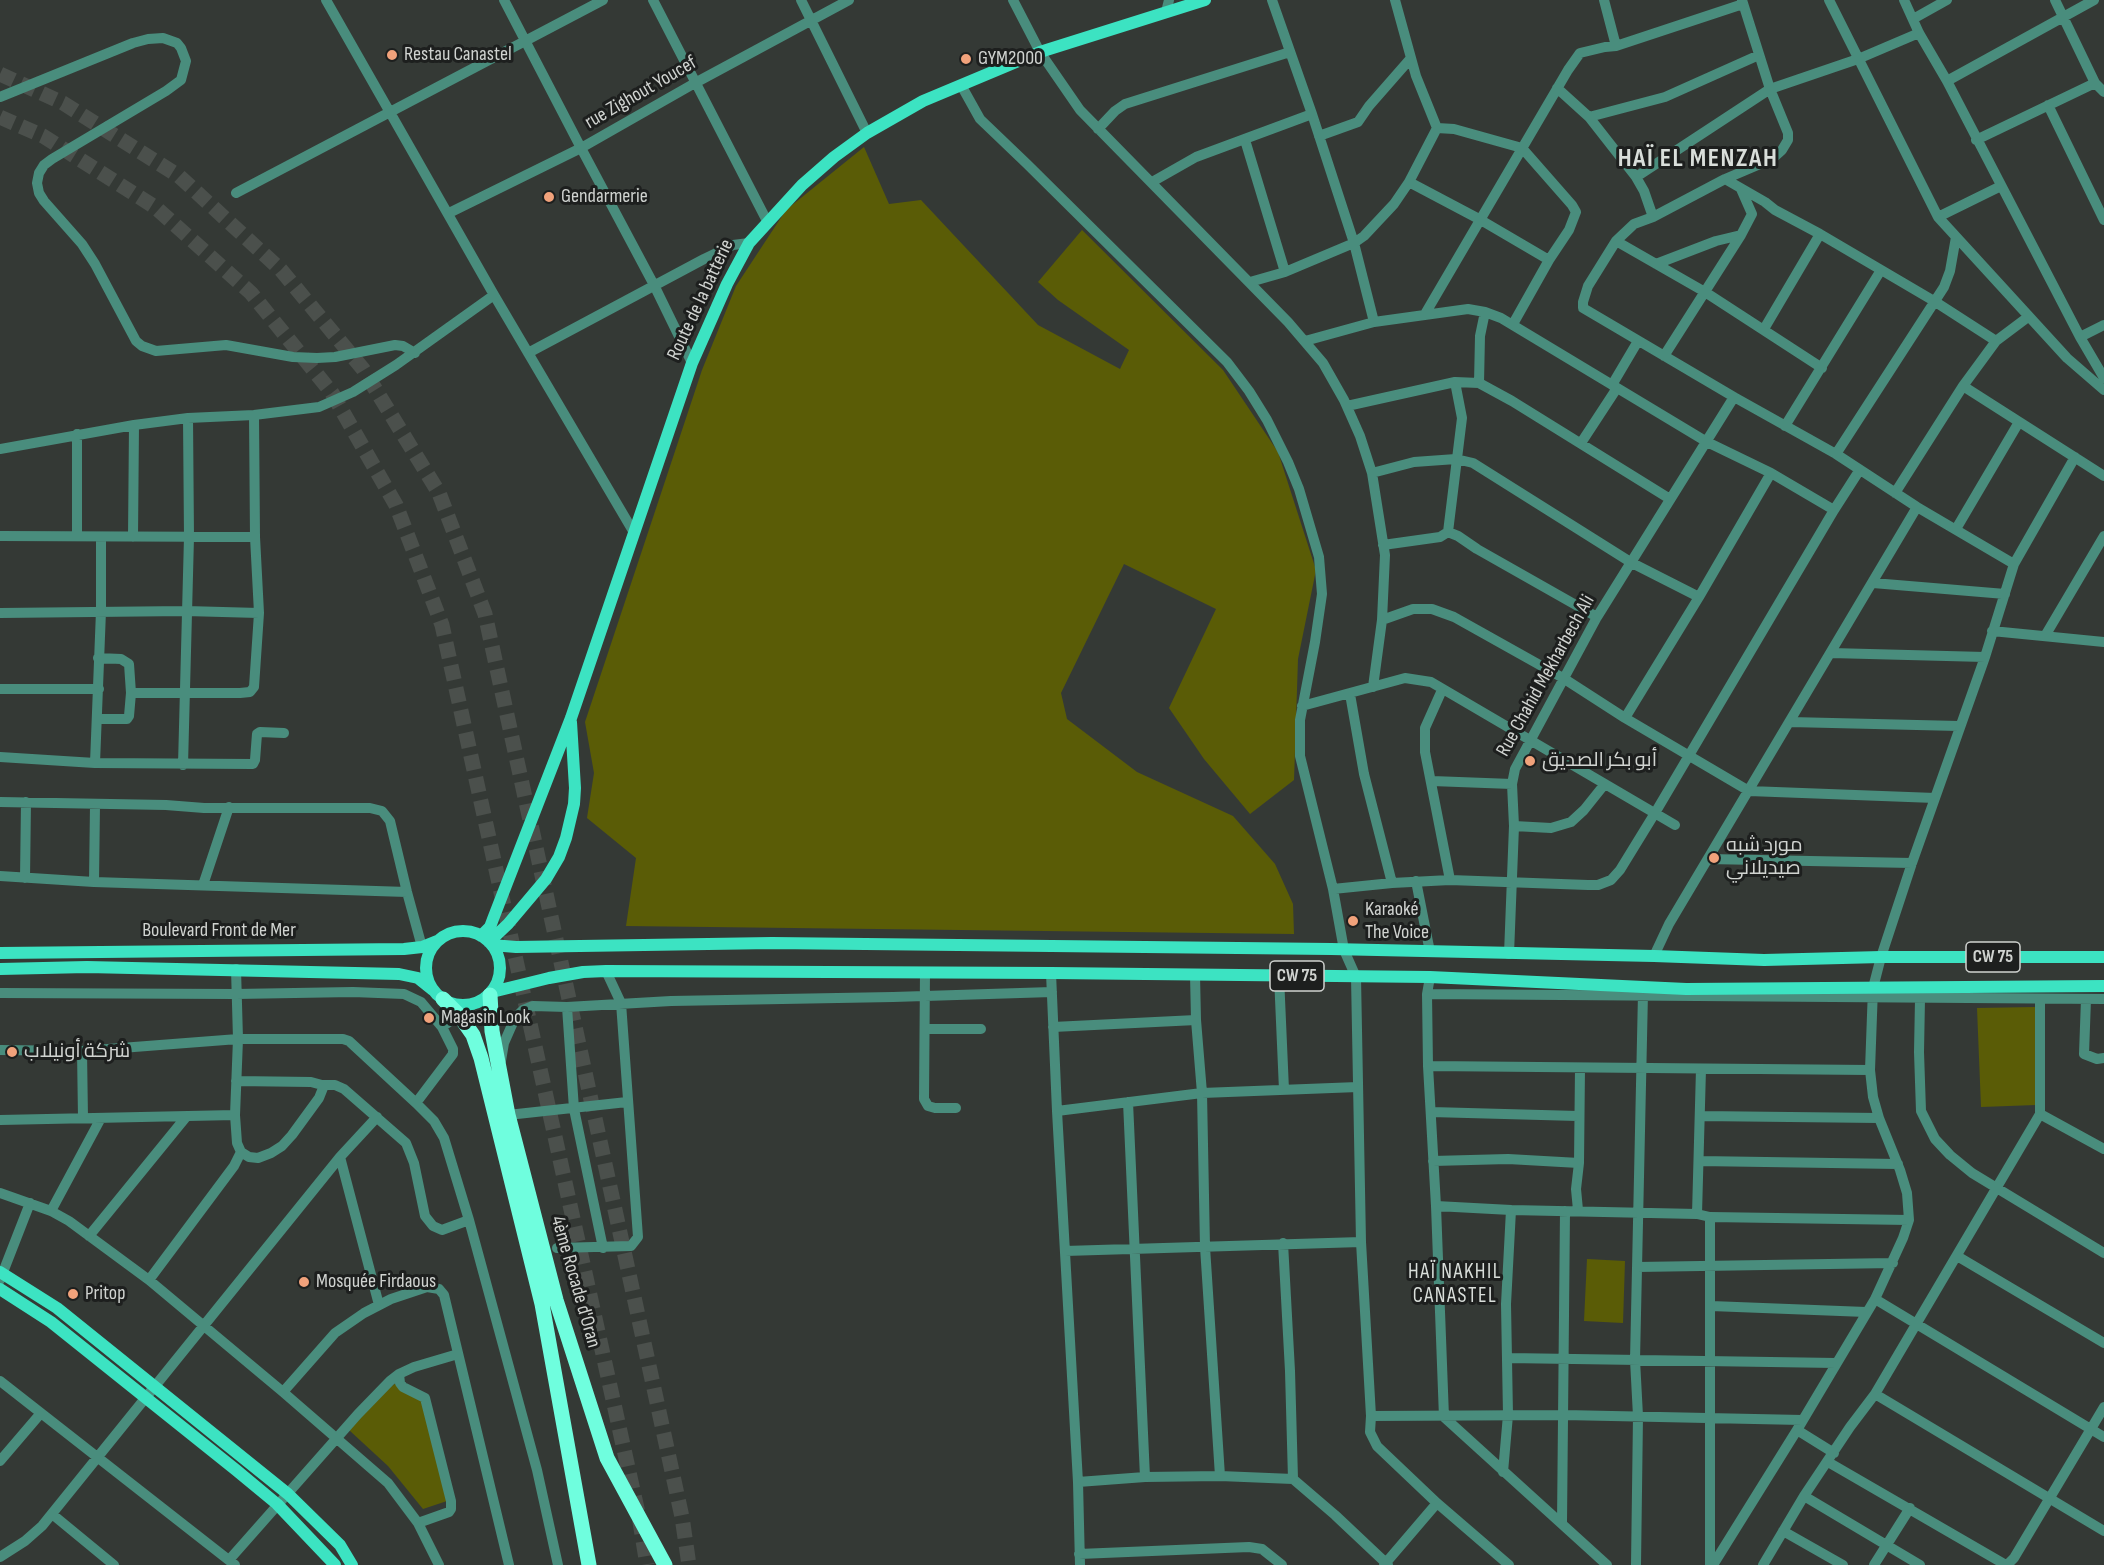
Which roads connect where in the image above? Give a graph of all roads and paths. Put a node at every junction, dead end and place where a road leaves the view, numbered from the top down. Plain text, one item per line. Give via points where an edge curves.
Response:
1 (326, 0) edge
2 (504, 0) edge
3 (603, 0) edge
4 (653, 0) edge
5 (801, 0) edge
6 (849, 0) edge
7 (1013, 0) edge
8 (1205, 0) edge
9 (1272, 0) edge
10 (1395, 0) edge
11 (1604, 0) edge
12 (1829, 0) edge
13 (1904, 0) edge
14 (1947, 0) edge
15 (2055, 0) edge
16 (2094, 0) edge
17 (1742, 2) edge
18 (1168, 6) edge
19 (2063, 16) junction
20 (1913, 19) junction
21 (811, 21) junction
22 (1919, 33) junction
23 (526, 41) junction
24 (1616, 46) junction
25 (1040, 52) junction
26 (1290, 52) junction
27 (1759, 55) junction
28 (1411, 58) junction
29 (1858, 59) junction
30 (1947, 81) junction
31 (695, 83) junction
32 (962, 85) junction
33 (1557, 88) junction
34 (1770, 89) junction
35 (2101, 89) edge
36 (0, 97) edge
37 (2048, 105) junction
38 (391, 112) junction
39 (1312, 114) junction
40 (1589, 117) junction
41 (1437, 128) junction
42 (1098, 129) junction
43 (867, 133) junction
44 (1319, 136) junction
45 (1245, 140) junction
46 (1976, 140) junction
47 (580, 148) junction
48 (1522, 148) junction
49 (1636, 177) junction
50 (1725, 179) junction
51 (1152, 182) junction
52 (1408, 182) junction
53 (2001, 186) junction
54 (1740, 189) junction
55 (236, 193) dead end
56 (1775, 210) junction
57 (449, 213) junction
58 (1752, 214) junction
59 (1653, 217) junction
60 (1938, 217) junction
61 (1479, 219) junction
62 (2104, 220) edge
63 (767, 221) junction
64 (1821, 234) junction
65 (1741, 235) junction
66 (1956, 237) junction
67 (1616, 241) junction
68 (749, 243) junction
69 (1354, 243) junction
70 (1549, 260) junction
71 (1656, 264) junction
72 (1881, 270) junction
73 (1285, 272) junction
74 (1250, 282) junction
75 (654, 285) junction
76 (1705, 292) junction
77 (494, 295) junction
78 (1934, 301) junction
79 (1485, 312) junction
80 (1425, 314) junction
81 (2028, 317) junction
82 (1374, 322) junction
83 (1513, 324) junction
84 (2104, 325) edge
85 (1764, 329) junction
86 (2080, 337) junction
87 (1305, 341) junction
88 (1638, 341) junction
89 (1996, 341) junction
90 (528, 352) junction
91 (415, 353) junction
92 (1664, 356) junction
93 (692, 363) junction
94 (1822, 368) junction
95 (2104, 378) edge
96 (1455, 382) junction
97 (1479, 383) junction
98 (1615, 386) junction
99 (1963, 386) junction
100 (2104, 390) edge
101 (1734, 397) junction
102 (1347, 406) junction
103 (254, 415) junction
104 (188, 418) junction
105 (2019, 422) junction
106 (134, 425) junction
107 (1785, 426) junction
108 (77, 434) junction
109 (1707, 442) junction
110 (1581, 443) junction
111 (0, 449) edge
112 (1836, 454) junction
113 (2075, 457) junction
114 (1456, 459) junction
115 (1859, 471) junction
116 (1372, 473) junction
117 (1771, 473) junction
118 (2104, 476) edge
119 (1895, 493) junction
120 (1671, 499) junction
121 (1917, 507) junction
122 (1834, 510) junction
123 (1956, 529) junction
124 (633, 531) junction
125 (1448, 532) junction
126 (0, 536) edge
127 (77, 536) junction
128 (2104, 536) edge
129 (101, 537) junction
130 (133, 537) junction
131 (189, 537) junction
132 (255, 537) junction
133 (1383, 545) junction
134 (1632, 563) junction
135 (2014, 564) junction
136 (1873, 583) junction
137 (2005, 594) junction
138 (1699, 597) junction
139 (101, 611) junction
140 (186, 611) junction
141 (0, 613) edge
142 (259, 613) junction
143 (1597, 616) junction
144 (1382, 620) junction
145 (1992, 631) junction
146 (2045, 636) junction
147 (2104, 642) edge
148 (1831, 653) junction
149 (1984, 657) junction
150 (98, 658) junction
151 (1563, 678) junction
152 (1372, 687) junction
153 (0, 689) edge
154 (99, 689) junction
155 (1442, 690) junction
156 (131, 693) junction
157 (184, 693) junction
158 (1350, 694) junction
159 (1302, 706) junction
160 (571, 718) junction
161 (1625, 718) junction
162 (98, 719) junction
163 (1790, 722) junction
164 (1959, 726) junction
165 (284, 733) dead end
166 (1529, 741) junction
167 (1689, 754) junction
168 (0, 757) edge
169 (95, 763) junction
170 (183, 765) junction
171 (1432, 781) junction
172 (1512, 784) junction
173 (1604, 785) junction
174 (1749, 791) junction
175 (1935, 798) junction
176 (0, 802) edge
177 (26, 802) junction
178 (95, 805) junction
179 (229, 807) junction
180 (1655, 813) junction
181 (1675, 825) dead end
182 (1514, 826) junction
183 (1708, 859) junction
184 (1912, 863) junction
185 (0, 876) edge
186 (25, 878) junction
187 (1450, 880) junction
188 (1416, 881) junction
189 (94, 882) junction
190 (1511, 882) junction
191 (1392, 883) junction
192 (203, 885) junction
193 (1333, 889) junction
194 (407, 892) junction
195 (437, 941) junction
196 (487, 941) junction
197 (422, 947) junction
198 (1344, 950) junction
199 (1430, 952) junction
200 (0, 953) edge
201 (1509, 954) junction
202 (1654, 956) junction
203 (1881, 957) junction
204 (2104, 957) edge
205 (0, 969) edge
206 (236, 969) junction
207 (606, 971) junction
208 (925, 972) junction
209 (1051, 973) junction
210 (1195, 975) junction
211 (1279, 976) junction
212 (1356, 977) junction
213 (1430, 977) junction
214 (2104, 986) edge
215 (1052, 992) junction
216 (1643, 992) junction
217 (1873, 992) junction
218 (0, 993) edge
219 (236, 994) junction
220 (1427, 994) junction
221 (438, 995) junction
222 (486, 996) junction
223 (925, 996) junction
224 (1920, 999) junction
225 (2040, 999) junction
226 (2086, 999) junction
227 (2104, 999) edge
228 (621, 1003) junction
229 (567, 1007) junction
230 (459, 1015) junction
231 (1196, 1020) junction
232 (442, 1027) junction
233 (1053, 1027) junction
234 (926, 1029) junction
235 (981, 1029) dead end
236 (238, 1039) junction
237 (0, 1050) edge
238 (82, 1051) junction
239 (2104, 1058) edge
240 (500, 1066) junction
241 (1428, 1066) junction
242 (1580, 1068) junction
243 (1640, 1069) junction
244 (1701, 1070) junction
245 (1870, 1070) junction
246 (236, 1081) junction
247 (322, 1085) junction
248 (1358, 1087) junction
249 (1284, 1090) junction
250 (1202, 1092) junction
251 (627, 1102) junction
252 (1128, 1102) junction
253 (417, 1103) junction
254 (956, 1108) dead end
255 (574, 1109) junction
256 (1057, 1111) junction
257 (1431, 1112) junction
258 (2040, 1114) junction
259 (235, 1115) junction
260 (508, 1115) junction
261 (1578, 1116) junction
262 (1700, 1116) junction
263 (186, 1117) junction
264 (377, 1117) junction
265 (83, 1118) junction
266 (101, 1118) junction
267 (1879, 1118) junction
268 (0, 1120) edge
269 (2104, 1149) edge
270 (241, 1152) junction
271 (340, 1157) junction
272 (1433, 1161) junction
273 (1700, 1161) junction
274 (1579, 1163) junction
275 (1898, 1164) junction
276 (1996, 1188) junction
277 (0, 1193) edge
278 (30, 1203) junction
279 (1436, 1206) junction
280 (1511, 1210) junction
281 (1578, 1210) junction
282 (51, 1211) junction
283 (1565, 1211) junction
284 (1640, 1213) junction
285 (1697, 1214) junction
286 (1710, 1217) junction
287 (469, 1220) junction
288 (1909, 1220) junction
289 (89, 1236) junction
290 (1360, 1242) junction
291 (1283, 1243) junction
292 (1205, 1247) junction
293 (557, 1248) dead end
294 (603, 1248) junction
295 (1135, 1250) junction
296 (1065, 1251) junction
297 (2104, 1252) edge
298 (1957, 1256) junction
299 (1893, 1263) junction
300 (1709, 1267) junction
301 (1637, 1268) junction
302 (1, 1275) edge
303 (149, 1280) junction
304 (0, 1289) edge
305 (1875, 1299) junction
306 (379, 1305) junction
307 (1711, 1306) junction
308 (1866, 1312) junction
309 (1915, 1324) junction
310 (204, 1326) junction
311 (2104, 1343) edge
312 (458, 1354) junction
313 (1508, 1358) junction
314 (1564, 1358) junction
315 (1635, 1360) junction
316 (1710, 1360) junction
317 (1836, 1363) junction
318 (399, 1374) junction
319 (0, 1381) edge
320 (154, 1387) junction
321 (283, 1392) junction
322 (1875, 1394) junction
323 (145, 1397) junction
324 (2104, 1407) edge
325 (41, 1413) junction
326 (1508, 1415) junction
327 (1564, 1415) junction
328 (1371, 1416) junction
329 (1638, 1416) junction
330 (1444, 1417) junction
331 (1711, 1418) junction
332 (1802, 1420) junction
333 (2091, 1429) junction
334 (1797, 1430) junction
335 (2104, 1437) edge
336 (336, 1438) junction
337 (1831, 1457) junction
338 (96, 1458) junction
339 (0, 1461) edge
340 (1503, 1472) junction
341 (1220, 1476) junction
342 (1145, 1477) junction
343 (1293, 1479) junction
344 (1078, 1482) junction
345 (288, 1494) junction
346 (1804, 1496) junction
347 (2050, 1499) junction
348 (1437, 1503) junction
349 (277, 1504) junction
350 (1910, 1508) junction
351 (52, 1514) junction
352 (418, 1523) junction
353 (1562, 1523) junction
354 (1783, 1530) junction
355 (2104, 1531) edge
356 (1887, 1546) junction
357 (0, 1557) edge
358 (1080, 1560) edge
359 (232, 1562) edge
360 (1386, 1564) edge
361 (114, 1565) edge
362 (335, 1565) edge
363 (352, 1565) edge
364 (440, 1565) edge
365 (508, 1565) edge
366 (558, 1565) edge
367 (589, 1565) edge
368 (665, 1565) edge
369 (1282, 1565) edge
370 (1509, 1565) edge
371 (1607, 1565) edge
372 (1636, 1565) edge
373 (1711, 1565) edge
374 (1763, 1565) edge
375 (1843, 1565) edge
376 (1874, 1565) edge
377 (1920, 1565) edge
378 (2006, 1565) edge

1 - 38 street
2 - 23 street
3 - 23 street
4 - 31 street
5 - 21 street
6 - 21 street, rue Zighout Youcef
7 - 25 street
8 - 18 main road, Route de la batterie
9 - 26 street
10 - 28 street
11 - 24 street
12 - 29 street
13 - 20 street
14 - 20 street
15 - 19 street
16 - 19 street
17 - 24 street
17 - 27 street
18 - 25 main road, Route de la batterie
19 - 30 street
19 - 35 street
20 - 22 street
21 - 31 street, rue Zighout Youcef
21 - 43 street
22 - 29 street
22 - 30 street
23 - 38 street
23 - 47 street
24 - 33 street via 1580,53
25 - 32 main road, Route de la batterie
25 - 42 street via 1064,89
26 - 39 street
26 - 42 street via 1134,100 1120,106
27 - 34 street
27 - 40 street via 1665,97
28 - 41 street
28 - 44 street via 1358,122
29 - 34 street
29 - 60 street
30 - 46 street
31 - 47 street, rue Zighout Youcef
31 - 63 street
32 - 43 main road, Route de la batterie via 923,101
32 - 159 street via 980,120 1227,362 1267,420 1292,471 1319,557 1322,594
33 - 40 street
33 - 48 street
34 - 49 street
34 - 50 street via 1788,140 1772,159
35 - 37 street
36 - 91 street via 133,43 163,38 177,44 186,61 181,80 52,159 44,165 37,183 44,201 95,264 136,341 156,351 226,345 316,358 395,345
37 - 46 street
37 - 62 street
38 - 55 street
38 - 57 street
39 - 44 street
39 - 45 street
40 - 49 street
41 - 48 street
41 - 52 street
42 - 51 street
43 - 63 main road, Route de la batterie via 802,185
44 - 69 street
45 - 51 street via 1188,160
45 - 73 street
46 - 53 street
47 - 57 street, rue Zighout Youcef
47 - 75 street
48 - 61 street
48 - 70 street via 1576,212
49 - 59 street
50 - 54 street
50 - 59 street
51 - 74 street
52 - 61 street
52 - 69 street via 1388,212
53 - 60 street
53 - 86 street
54 - 56 street
54 - 58 street
56 - 58 street
56 - 64 street
57 - 77 street
58 - 65 street
59 - 67 street via 1634,224
60 - 66 street
61 - 70 street
61 - 80 street
63 - 68 main road, Route de la batterie
64 - 72 street
64 - 85 street
65 - 71 street
65 - 76 street
66 - 78 street via 1950,271
66 - 81 street
67 - 71 street
67 - 88 street via 1588,286 1583,308
68 - 75 street via 733,245
68 - 93 main road, Route de la batterie
69 - 73 street
69 - 82 street
70 - 83 street
71 - 76 street
72 - 78 street
72 - 94 street
73 - 74 street
74 - 87 street
75 - 90 street
75 - 93 street
76 - 85 street
76 - 92 street
77 - 90 street
77 - 91 street
78 - 89 street
78 - 112 street
79 - 80 street via 1468,309
79 - 83 street
79 - 97 street
80 - 82 street
81 - 89 street
81 - 100 street
82 - 87 street
83 - 98 street
84 - 86 street
85 - 94 street
86 - 95 street
87 - 102 street via 1323,363
88 - 92 street
88 - 98 street
89 - 99 street
90 - 124 street
91 - 103 street via 342,398 319,407
92 - 101 street
93 - 124 main road, Route de la batterie
94 - 107 street
96 - 97 street
96 - 102 street
96 - 114 street via 1462,418
97 - 110 street
98 - 109 street
98 - 110 street
99 - 105 street
99 - 119 street
101 - 107 street
101 - 109 street, Rue Chahid Mekharbech Ali
102 - 116 street
103 - 104 street
103 - 132 street
104 - 106 street
104 - 131 street
105 - 113 street
105 - 123 street
106 - 108 street
106 - 130 street
107 - 112 street
108 - 111 street
108 - 127 street
109 - 117 street
109 - 120 street, Rue Chahid Mekharbech Ali
110 - 120 street
112 - 115 street
113 - 118 street
113 - 135 street
114 - 116 street via 1414,462
114 - 125 street
114 - 134 street via 1473,464
115 - 119 street
115 - 122 street
116 - 133 street
117 - 122 street
117 - 138 street
119 - 121 street
120 - 134 street, Rue Chahid Mekharbech Ali
121 - 123 street
121 - 136 street
122 - 167 street
123 - 135 street
124 - 160 main road, Route de la batterie
125 - 133 street via 1440,537
125 - 143 street
126 - 127 street
127 - 129 street
128 - 146 street
129 - 130 street
129 - 139 street
130 - 131 street
131 - 132 street
131 - 140 street
132 - 142 street
133 - 144 street
134 - 138 street
134 - 143 street, Rue Chahid Mekharbech Ali
135 - 137 street
136 - 137 street
136 - 148 street
137 - 145 street
138 - 161 street
139 - 140 street
139 - 141 street
139 - 150 street
140 - 142 street
140 - 157 street
142 - 157 street via 256,681 250,692
143 - 151 street, Rue Chahid Mekharbech Ali
144 - 151 street via 1413,609 1432,609 1454,617
144 - 152 street
145 - 146 street
145 - 149 street
146 - 147 street
148 - 149 street
148 - 163 street
149 - 164 street
150 - 154 street
150 - 156 street via 122,659 129,664
151 - 161 street
151 - 166 street, Rue Chahid Mekharbech Ali
152 - 155 street via 1405,678 1431,682
152 - 158 street
153 - 154 street
154 - 162 street
155 - 166 street
155 - 171 street via 1425,728 1425,758
156 - 157 street
156 - 162 street via 127,719
157 - 170 street
158 - 159 street
158 - 191 street via 1364,774
159 - 193 street via 1300,756
160 - 196 main road, Route de la batterie via 489,927
160 - 196 main road via 574,804 559,857 508,924
161 - 167 street
162 - 169 street
163 - 164 street
163 - 174 street
164 - 175 street
165 - 170 street via 257,734 253,764
166 - 172 street, Rue Chahid Mekharbech Ali via 1515,768
166 - 173 street
167 - 174 street
167 - 180 street
168 - 169 street
169 - 170 street
171 - 172 street
171 - 187 street
172 - 182 street, Rue Chahid Mekharbech Ali
173 - 180 street
173 - 182 street via 1571,822 1551,828
174 - 175 street
174 - 183 street
175 - 184 street
176 - 177 street
177 - 178 street
177 - 186 street
178 - 179 street
178 - 189 street
179 - 192 street
179 - 194 street via 382,811 390,821
180 - 181 street
180 - 190 street via 1620,870 1605,883
182 - 190 street, Rue Chahid Mekharbech Ali
183 - 184 street
183 - 202 street
184 - 203 street
185 - 186 street
186 - 189 street
187 - 188 street
187 - 190 street
188 - 191 street
188 - 199 street
189 - 192 street
190 - 201 street, Rue Chahid Mekharbech Ali
191 - 193 street
192 - 194 street
193 - 198 street
194 - 197 street
195 - 196 main road via 463,931
195 - 197 main road, Boulevard Front de Mer
195 - 221 main road via 427,960 428,981
196 - 198 main road via 516,947 771,944
196 - 222 main road via 498,956 500,967 498,979
197 - 200 main road, Boulevard Front de Mer
198 - 199 main road
198 - 212 street
199 - 201 main road
201 - 202 main road
202 - 203 main road via 1764,960
203 - 204 main road, CW 75
203 - 217 street
205 - 206 main road
206 - 219 street
206 - 221 main road via 399,974 418,978
207 - 208 main road, CW 75
207 - 222 main road, CW 75 via 549,978
207 - 228 street
208 - 209 main road, CW 75
208 - 223 street
209 - 210 main road, CW 75
209 - 215 street
210 - 211 main road, CW 75
210 - 231 street
211 - 212 main road, CW 75
211 - 249 street
212 - 213 main road, CW 75
212 - 248 street
213 - 216 main road, CW 75
213 - 220 street
214 - 217 main road, CW 75
215 - 223 street
215 - 233 street
216 - 217 main road, CW 75
216 - 220 street
216 - 243 street
217 - 224 street
217 - 245 street
218 - 219 street
219 - 232 street via 404,994 421,1002
219 - 236 street
220 - 241 street
221 - 222 main road via 460,1005
221 - 230 highway, 4ème Rocade d'Oran
222 - 230 street
222 - 240 highway, 4ème Rocade d'Oran
223 - 228 street
223 - 234 street
224 - 225 street
224 - 276 street via 1921,1111 1935,1139 1950,1155
225 - 226 street
225 - 258 street
226 - 227 street
226 - 239 street via 2084,1054
228 - 229 street
228 - 251 street
229 - 240 street via 533,1006 522,1010 504,1043
229 - 255 street
230 - 232 street
230 - 367 highway, 4ème Rocade d'Oran via 473,1035 481,1058 542,1304
231 - 233 street
231 - 250 street
232 - 253 street via 453,1054
233 - 256 street
234 - 235 street
234 - 254 street via 925,1103 936,1108
236 - 238 street
236 - 246 street
236 - 253 street via 346,1040
237 - 238 street
238 - 265 street
240 - 260 highway, 4ème Rocade d'Oran
241 - 242 street
241 - 257 street
242 - 243 street
242 - 261 street
243 - 244 street
243 - 284 street
244 - 245 street
244 - 262 street
245 - 267 street
246 - 247 street
246 - 259 street
247 - 264 street via 344,1089
247 - 270 street via 323,1092 282,1146 258,1158
248 - 249 street
248 - 290 street
249 - 250 street
250 - 252 street
250 - 292 street
251 - 255 street
251 - 294 street via 638,1237 631,1246
252 - 256 street
252 - 295 street
253 - 287 street via 444,1138
255 - 260 street
255 - 294 street
256 - 296 street
257 - 261 street
257 - 272 street
258 - 269 street
258 - 276 street
259 - 263 street
259 - 270 street
260 - 368 highway, 4ème Rocade d'Oran via 556,1300 607,1458
261 - 274 street
262 - 267 street
262 - 273 street
263 - 266 street
263 - 289 street
264 - 271 street
264 - 287 street via 410,1149 425,1216 432,1226 442,1230
265 - 266 street
265 - 268 street
266 - 282 street
267 - 275 street
270 - 303 street
271 - 306 street
271 - 310 street
272 - 274 street via 1508,1159
272 - 279 street
273 - 275 street
273 - 285 street
274 - 281 street
275 - 288 street via 1907,1193
276 - 297 street
276 - 298 street
277 - 278 street
278 - 282 street
278 - 302 street
279 - 280 street
279 - 330 street
280 - 283 street
280 - 313 street via 1506,1304
281 - 283 street
281 - 284 street
282 - 289 street
283 - 314 street
284 - 285 street
284 - 301 street
285 - 286 street
286 - 288 street
286 - 300 street
287 - 366 street via 537,1470
288 - 299 street
289 - 303 street
290 - 291 street
290 - 328 street
291 - 292 street
291 - 343 street
292 - 295 street
292 - 341 street
293 - 294 street
295 - 296 street
295 - 342 street
296 - 344 street
298 - 309 street
298 - 311 street
299 - 300 street
299 - 305 street
300 - 301 street
300 - 307 street
301 - 315 street
302 - 320 main road via 57,1308
303 - 310 street
304 - 323 main road via 51,1322
305 - 308 street
305 - 309 street
306 - 312 street via 427,1287 439,1289 444,1295
306 - 321 street via 335,1333
307 - 308 street
307 - 316 street
308 - 317 street
309 - 322 street
309 - 333 street
310 - 320 street
310 - 321 street
312 - 318 street
312 - 365 street
313 - 314 street
313 - 326 street
314 - 315 street
314 - 327 street
315 - 316 street
315 - 329 street
316 - 317 street
316 - 331 street
317 - 332 street
318 - 336 street
318 - 352 street via 403,1387 425,1398 452,1506 449,1512
319 - 325 street
320 - 323 street
320 - 345 main road
321 - 336 street
322 - 337 street
322 - 347 street
323 - 338 street
323 - 349 main road
324 - 333 street
325 - 338 street
325 - 339 street
326 - 327 street
326 - 330 street
326 - 340 street
327 - 329 street
327 - 353 street
328 - 330 street
328 - 348 street via 1370,1432 1377,1446
329 - 331 street
329 - 372 street
330 - 340 street
331 - 332 street
331 - 373 street
332 - 334 street
333 - 335 street
333 - 347 street
334 - 337 street
334 - 373 street
336 - 345 street
336 - 352 street via 388,1483
337 - 346 street
337 - 350 street
338 - 351 street
338 - 359 street
340 - 353 street
341 - 342 street
341 - 343 street
342 - 344 street
343 - 360 street
344 - 358 street
345 - 349 street
345 - 363 main road via 340,1545
346 - 354 street
346 - 356 street
347 - 355 street
347 - 378 street
348 - 360 street
348 - 370 street
349 - 359 street
349 - 362 main road
350 - 356 street
350 - 378 street
351 - 357 street via 25,1541
351 - 361 street
352 - 364 street
353 - 371 street
354 - 374 street
354 - 375 street
356 - 376 street
356 - 377 street
358 - 369 street via 1249,1547 1262,1549

